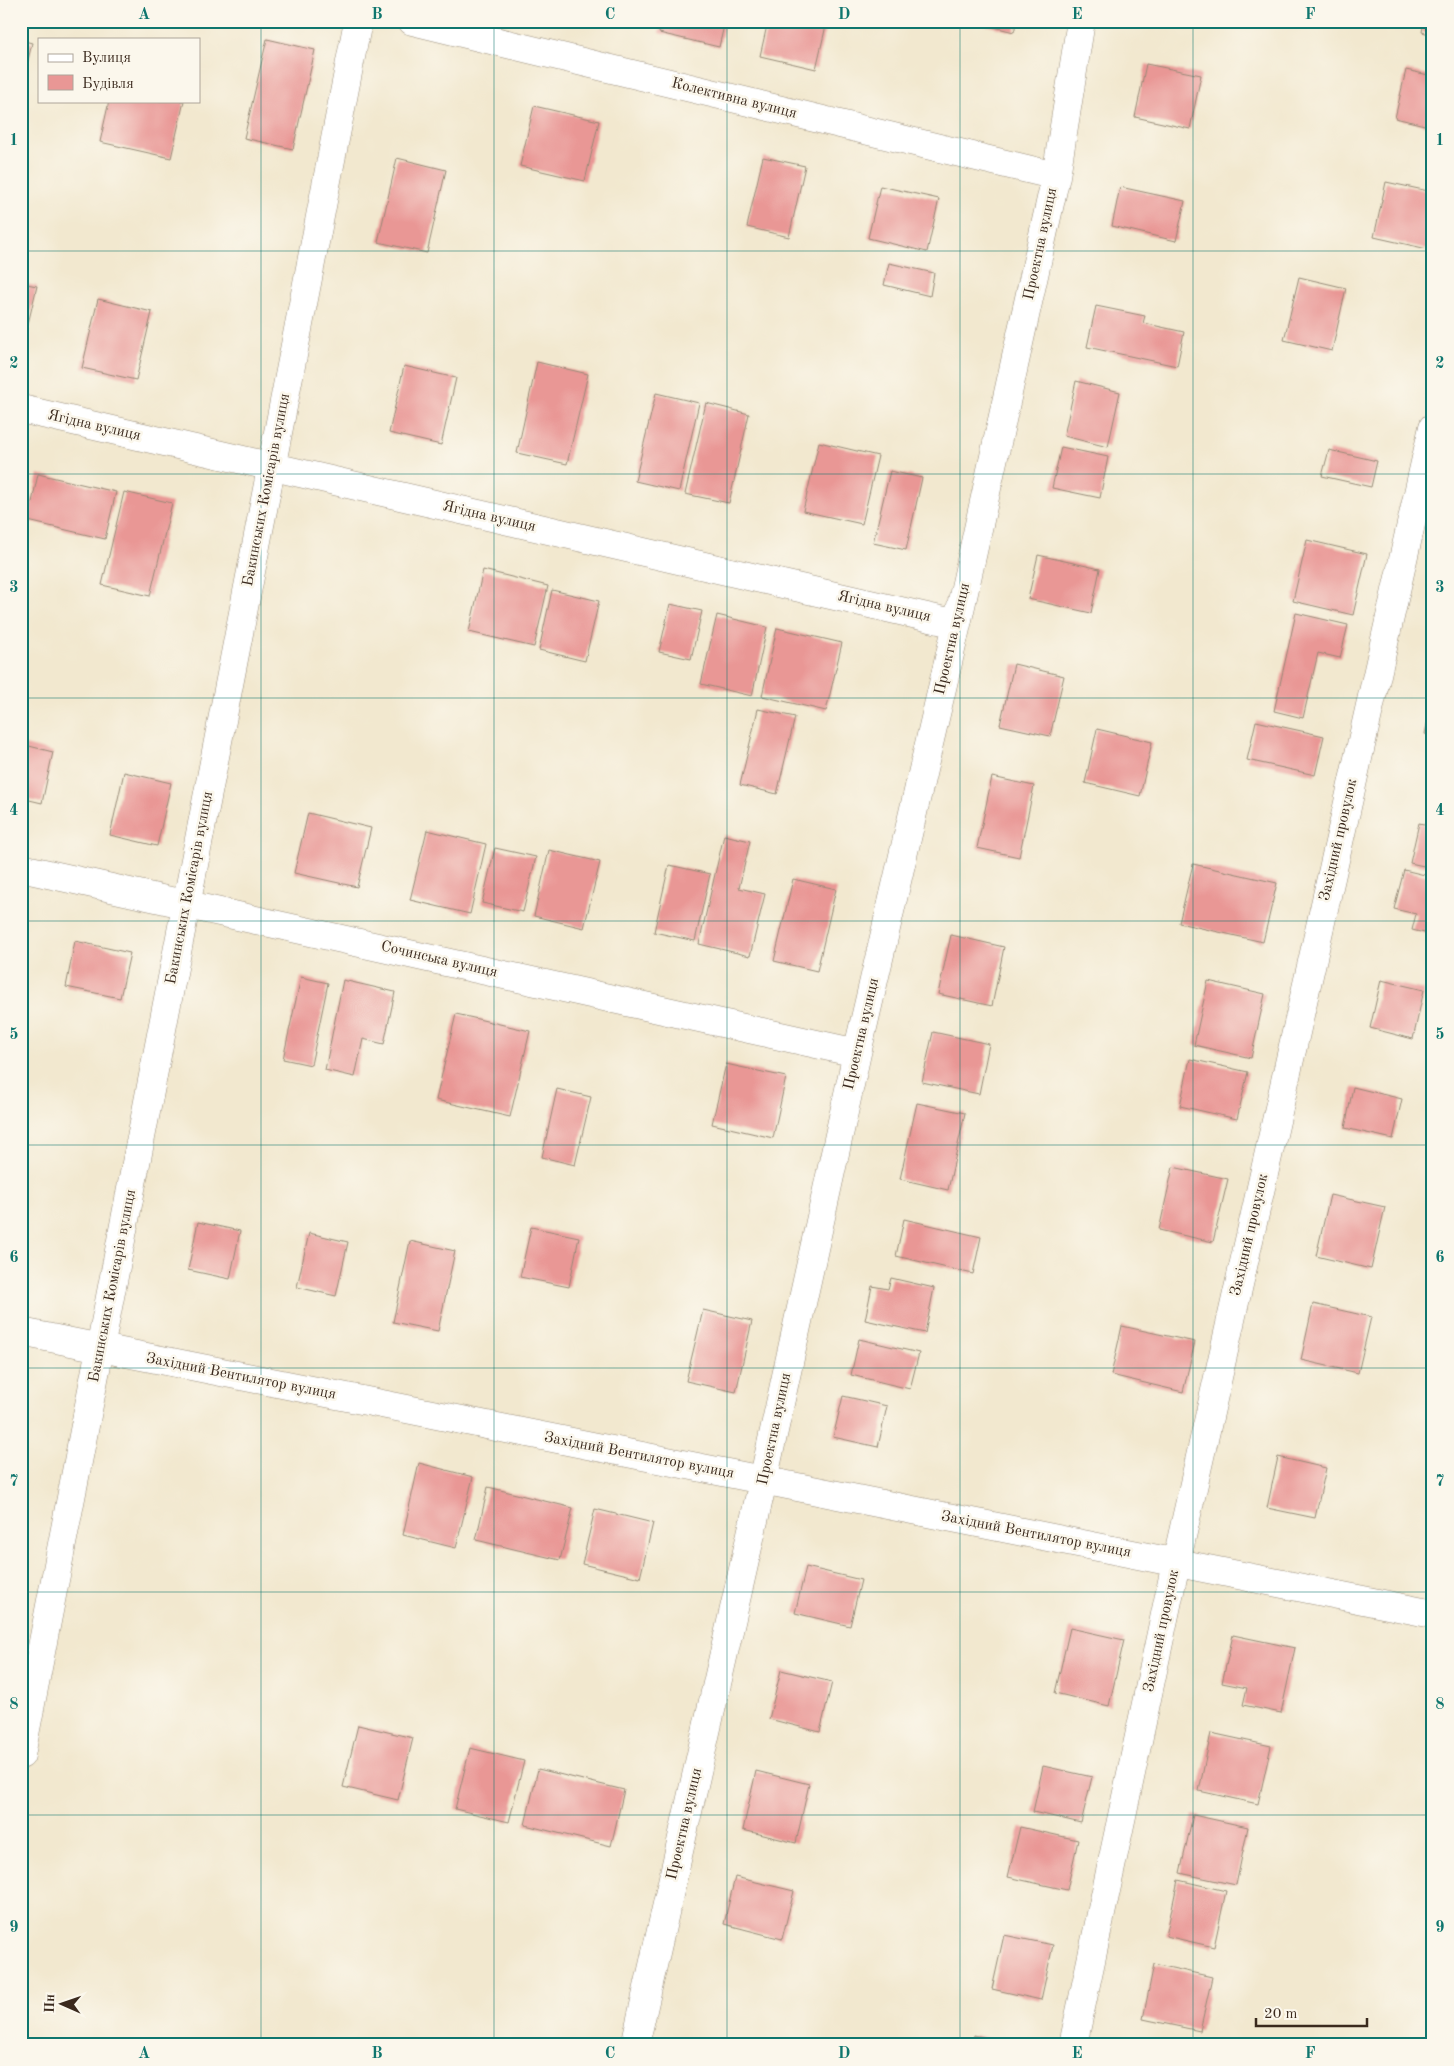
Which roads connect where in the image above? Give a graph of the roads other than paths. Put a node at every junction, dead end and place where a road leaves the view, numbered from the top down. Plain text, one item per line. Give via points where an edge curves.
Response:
1 (358, 21) edge
2 (412, 21) edge
3 (1081, 21) edge
4 (1056, 176) junction
5 (21, 409) edge
6 (1433, 427) edge
7 (272, 468) junction
8 (957, 624) junction
9 (21, 868) edge
10 (187, 904) junction
11 (857, 1053) junction
12 (21, 1332) edge
13 (100, 1349) junction
14 (764, 1481) junction
15 (1176, 1563) junction
16 (1433, 1614) edge
17 (21, 1755) edge
18 (634, 2045) edge
19 (1073, 2045) edge

1 - 7 street, Бакинських Комісарів вулиця
2 - 4 street, Колективна вулиця
3 - 4 street, Проектна вулиця
4 - 8 street, Проектна вулиця
5 - 7 street, Ягідна вулиця
6 - 15 street, Західний провулок
7 - 8 street, Ягідна вулиця
7 - 10 street, Бакинських Комісарів вулиця
8 - 11 street, Проектна вулиця
9 - 10 street, Сочинська вулиця
10 - 11 street, Сочинська вулиця
10 - 13 street, Бакинських Комісарів вулиця
11 - 14 street, Проектна вулиця
12 - 13 street, Західний Вентилятор вулиця
13 - 14 street, Західний Вентилятор вулиця
13 - 17 street, Бакинських Комісарів вулиця
14 - 15 street, Західний Вентилятор вулиця
14 - 18 street, Проектна вулиця
15 - 16 street, Західний Вентилятор вулиця
15 - 19 street, Західний провулок

